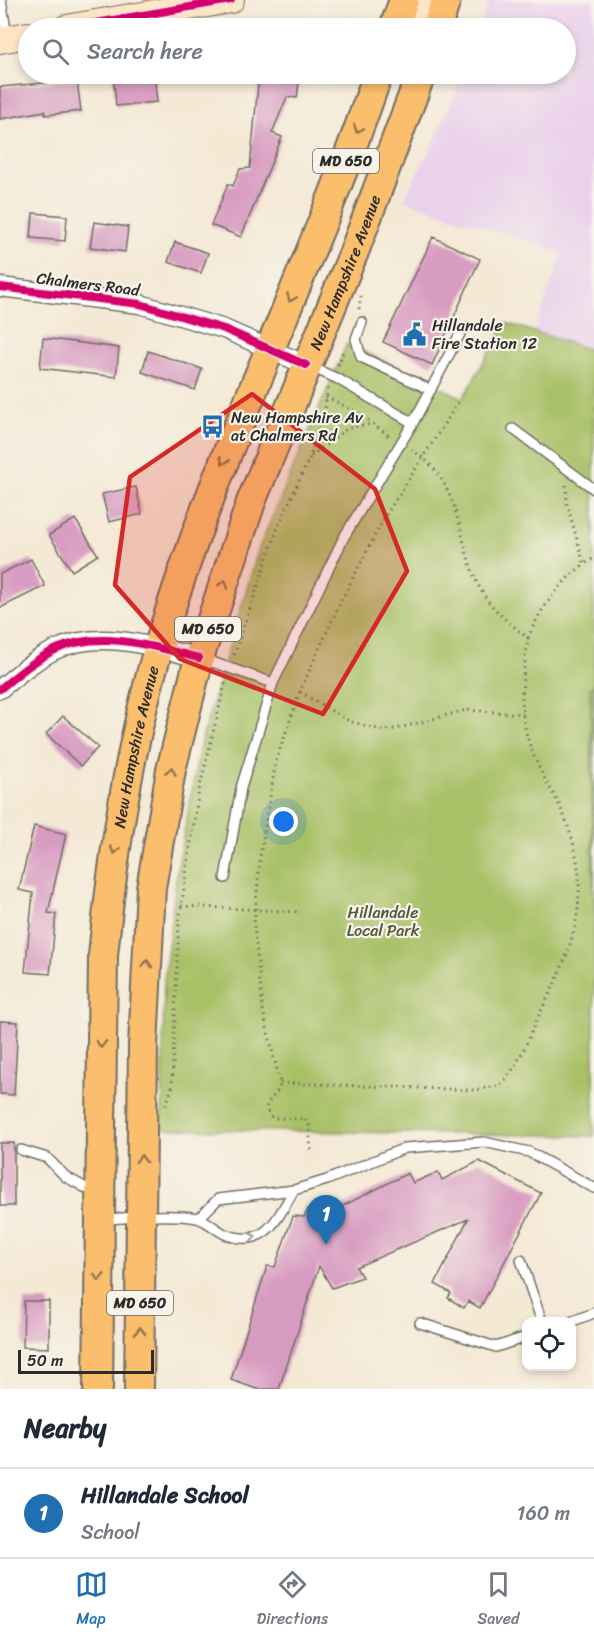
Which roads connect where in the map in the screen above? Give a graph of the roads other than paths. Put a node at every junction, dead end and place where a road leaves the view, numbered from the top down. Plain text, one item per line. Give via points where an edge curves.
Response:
1 (1, 0) edge
2 (231, 0) edge
3 (404, 0) edge
4 (442, 14) edge
5 (125, 18) edge
6 (398, 18) edge
7 (12, 38) edge
8 (374, 84) edge
9 (417, 84) edge
10 (0, 287) edge
11 (362, 322) dead end
12 (460, 334) dead end
13 (270, 349) junction
14 (306, 365) junction
15 (431, 390) junction
16 (413, 423) junction
17 (513, 429) dead end
18 (594, 489) edge
19 (159, 648) junction
20 (199, 658) junction
21 (273, 683) junction
22 (0, 689) edge
23 (225, 878) dead end
24 (21, 1150) dead end
25 (594, 1188) edge
26 (294, 1190) junction
27 (100, 1207) junction
28 (141, 1218) junction
29 (199, 1218) junction
30 (521, 1260) dead end
31 (594, 1313) edge
32 (540, 1317) edge
33 (576, 1320) edge
34 (420, 1323) dead end
35 (522, 1337) edge
36 (98, 1389) edge
37 (139, 1389) edge

1 - 7 lane
2 - 5 street
3 - 4 street
3 - 6 main road
8 -> 13 main road, New Hampshire Avenue / MD 650
9 - 14 main road, New Hampshire Avenue / MD 650 via 354,252
10 - 13 street, Chalmers Road via 140,304
11 - 15 lane via 356,339 361,357
12 - 15 lane
13 - 14 street, Chalmers Road
13 -> 19 main road, New Hampshire Avenue / MD 650 via 193,542
14 - 16 lane via 333,376
20 -> 14 main road, New Hampshire Avenue / MD 650 via 251,502
15 - 16 lane
16 - 21 lane via 344,537
17 - 18 lane
19 - 20 street
19 - 22 street via 93,640 57,649
19 -> 27 main road, New Hampshire Avenue / MD 650 via 139,718 110,887 103,956
20 - 21 lane
28 -> 20 main road, New Hampshire Avenue / MD 650 via 142,1046 151,888 171,770
21 - 23 lane via 241,788
24 - 27 lane via 47,1158
25 - 26 lane via 529,1152 484,1142 405,1148
26 - 29 lane via 218,1199
29 -> 26 lane via 225,1233 245,1239 253,1237 273,1225
27 - 28 lane
27 -> 36 main road, New Hampshire Avenue / MD 650
28 - 29 lane
37 -> 28 main road, New Hampshire Avenue / MD 650
30 - 32 lane
31 - 33 lane
34 - 35 lane via 496,1347

